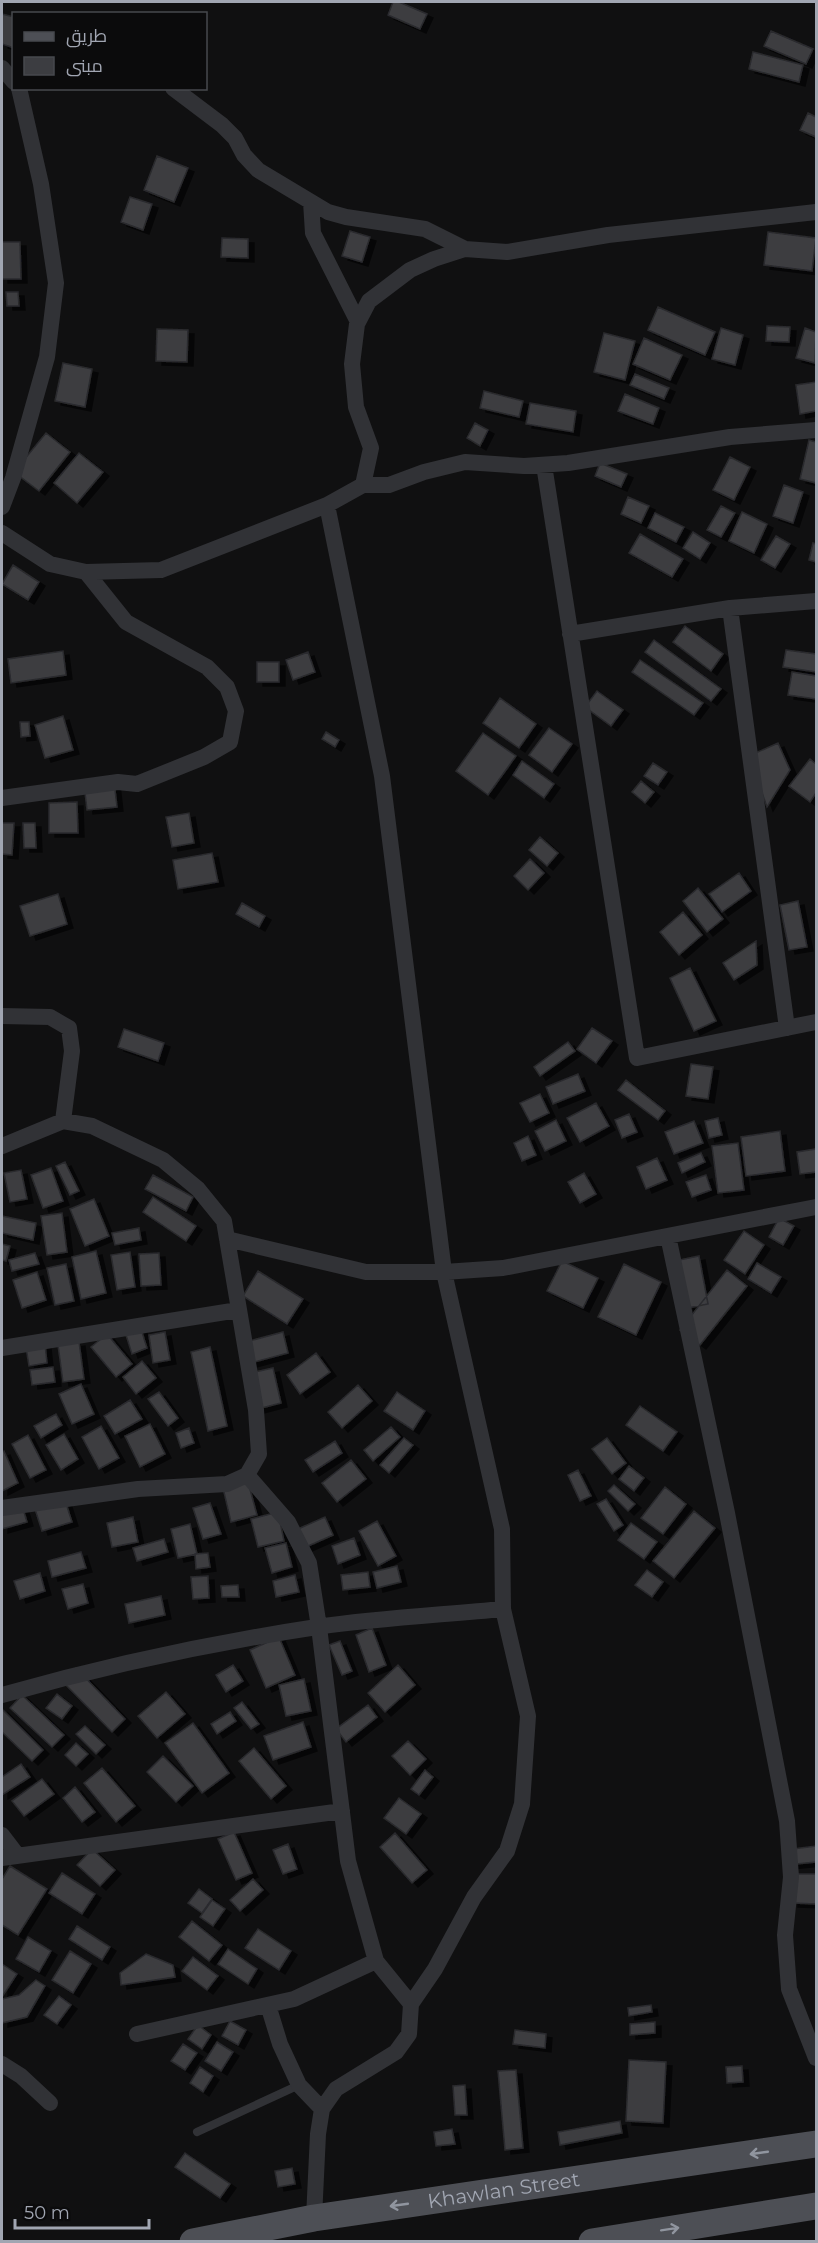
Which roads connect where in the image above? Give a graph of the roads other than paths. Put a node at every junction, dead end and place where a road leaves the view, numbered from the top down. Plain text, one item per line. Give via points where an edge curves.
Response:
1 (20, 90) edge
2 (176, 90) edge
3 (311, 202) junction
4 (816, 212) edge
5 (465, 249) junction
6 (358, 322) junction
7 (816, 430) edge
8 (544, 465) junction
9 (363, 485) junction
10 (327, 505) junction
11 (2, 507) edge
12 (2, 533) edge
13 (86, 572) junction
14 (816, 601) edge
15 (730, 608) junction
16 (570, 634) junction
17 (2, 798) edge
18 (2, 1016) edge
19 (816, 1022) edge
20 (787, 1028) junction
21 (63, 1121) junction
22 (2, 1146) edge
23 (816, 1207) edge
24 (668, 1236) junction
25 (227, 1239) junction
26 (444, 1272) junction
27 (238, 1310) junction
28 (2, 1348) edge
29 (247, 1474) junction
30 (2, 1508) edge
31 (503, 1609) junction
32 (319, 1627) junction
33 (2, 1695) edge
34 (342, 1811) junction
35 (2, 1835) edge
36 (10, 1857) edge
37 (376, 1960) junction
38 (411, 2004) junction
39 (268, 2005) junction
40 (137, 2034) dead end
41 (816, 2058) edge
42 (2, 2064) edge
43 (299, 2085) junction
44 (50, 2103) dead end
45 (322, 2109) junction
46 (197, 2132) dead end
47 (816, 2144) edge
48 (816, 2206) edge
49 (314, 2218) junction
50 (622, 2239) edge
51 (193, 2241) edge
52 (592, 2241) edge

1 - 11 street via 41,184 56,283 47,357
2 - 3 street via 222,125 258,170
3 - 5 street via 346,218 425,229
3 - 6 street via 313,233
4 - 5 street via 608,235 507,252
5 - 6 street via 410,270 369,301
6 - 9 street via 352,364 356,407 371,448
7 - 8 street via 730,437
8 - 9 street via 465,462 389,485
8 - 16 street
9 - 10 street
10 - 13 street via 162,570
10 - 26 street via 382,776
12 - 13 street via 50,564
13 - 17 street via 126,622 207,667 226,687 236,711 230,742 137,784 118,782
14 - 15 street
15 - 16 street
15 - 20 street
16 - 20 street via 637,1058
18 - 21 street via 50,1017 69,1028 72,1051
19 - 20 street
21 - 22 street
21 - 25 street via 92,1125 163,1160 198,1189 224,1221
23 - 24 street
24 - 26 street via 503,1269
24 - 41 street via 787,1821 791,1877 785,1935 789,1989
25 - 26 street via 366,1272
25 - 27 street
26 - 31 street via 502,1529
27 - 28 street
27 - 29 street via 256,1410 259,1454
29 - 30 street via 227,1484 138,1489
29 - 32 street via 288,1522 309,1563
31 - 32 street
31 - 38 street via 528,1716 522,1804 507,1851
32 - 33 street via 102,1669
32 - 34 street
34 - 36 street
34 - 37 street via 348,1861
35 - 36 street
37 - 38 street
37 - 39 street via 294,1999
38 - 45 street via 409,2034 396,2052 336,2089
39 - 40 street
39 - 43 street
42 - 44 street
43 - 45 street
43 - 46 lane
45 - 49 street
47 -> 49 main road, Khawlan Street
50 -> 48 main road
49 - 51 main road, Khawlan Street
50 - 52 main road

